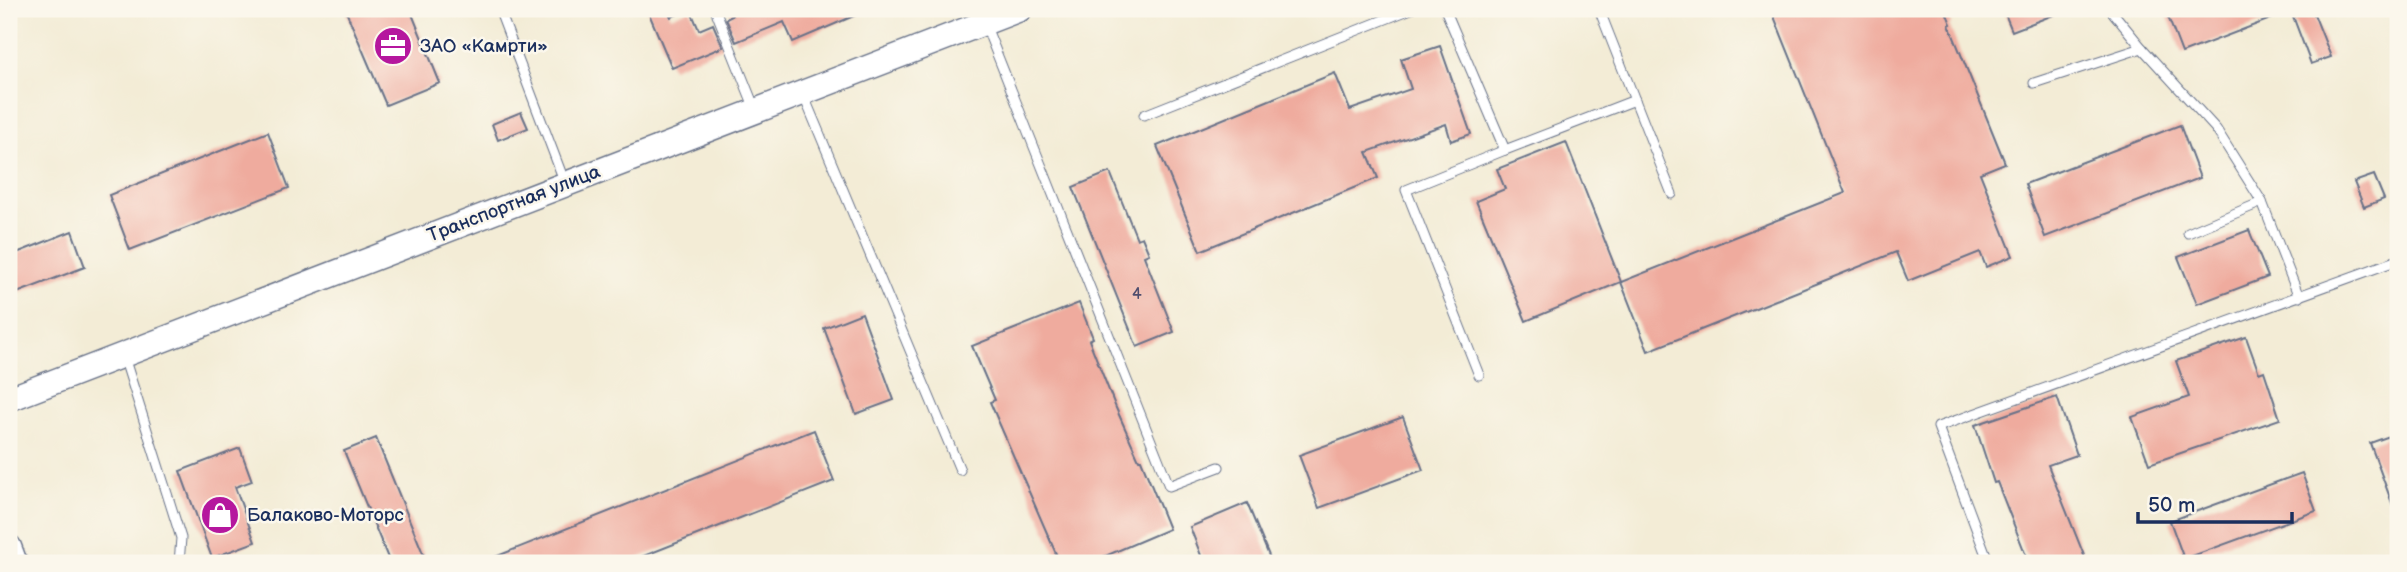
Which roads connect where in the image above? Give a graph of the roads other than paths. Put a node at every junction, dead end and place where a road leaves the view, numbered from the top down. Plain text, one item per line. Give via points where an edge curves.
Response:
1 (499, 9) edge
2 (715, 9) edge
3 (1020, 9) edge
4 (1411, 9) edge
5 (1445, 9) edge
6 (1599, 9) edge
7 (2110, 9) edge
8 (984, 23) junction
9 (2142, 48) junction
10 (2034, 83) dead end
11 (802, 93) junction
12 (1635, 100) junction
13 (756, 111) junction
14 (1144, 115) dead end
15 (1505, 150) junction
16 (566, 184) junction
17 (1672, 194) dead end
18 (2262, 202) junction
19 (2188, 233) dead end
20 (2398, 260) edge
21 (2298, 297) junction
22 (123, 355) junction
23 (1479, 375) dead end
24 (9, 399) edge
25 (1219, 467) dead end
26 (960, 470) dead end
27 (9, 547) edge
28 (15, 563) edge
29 (179, 563) edge
30 (1989, 563) edge

1 - 16 lane
2 - 13 lane
3 - 8 main road, Транспортная улица
4 - 14 lane
5 - 15 lane
6 - 12 lane
7 - 9 lane
8 - 11 main road, Транспортная улица
8 - 25 lane via 1169,486
9 - 10 lane
9 - 18 lane via 2216,129
11 - 13 main road, Транспортная улица
11 - 26 lane
12 - 15 lane
12 - 17 lane
13 - 16 main road, Транспортная улица
15 - 23 lane via 1406,190
16 - 22 main road, Транспортная улица
18 - 19 lane
18 - 21 lane
20 - 21 lane
21 - 30 lane via 1938,426
22 - 24 main road, Транспортная улица
22 - 29 lane via 181,538
27 - 28 main road

